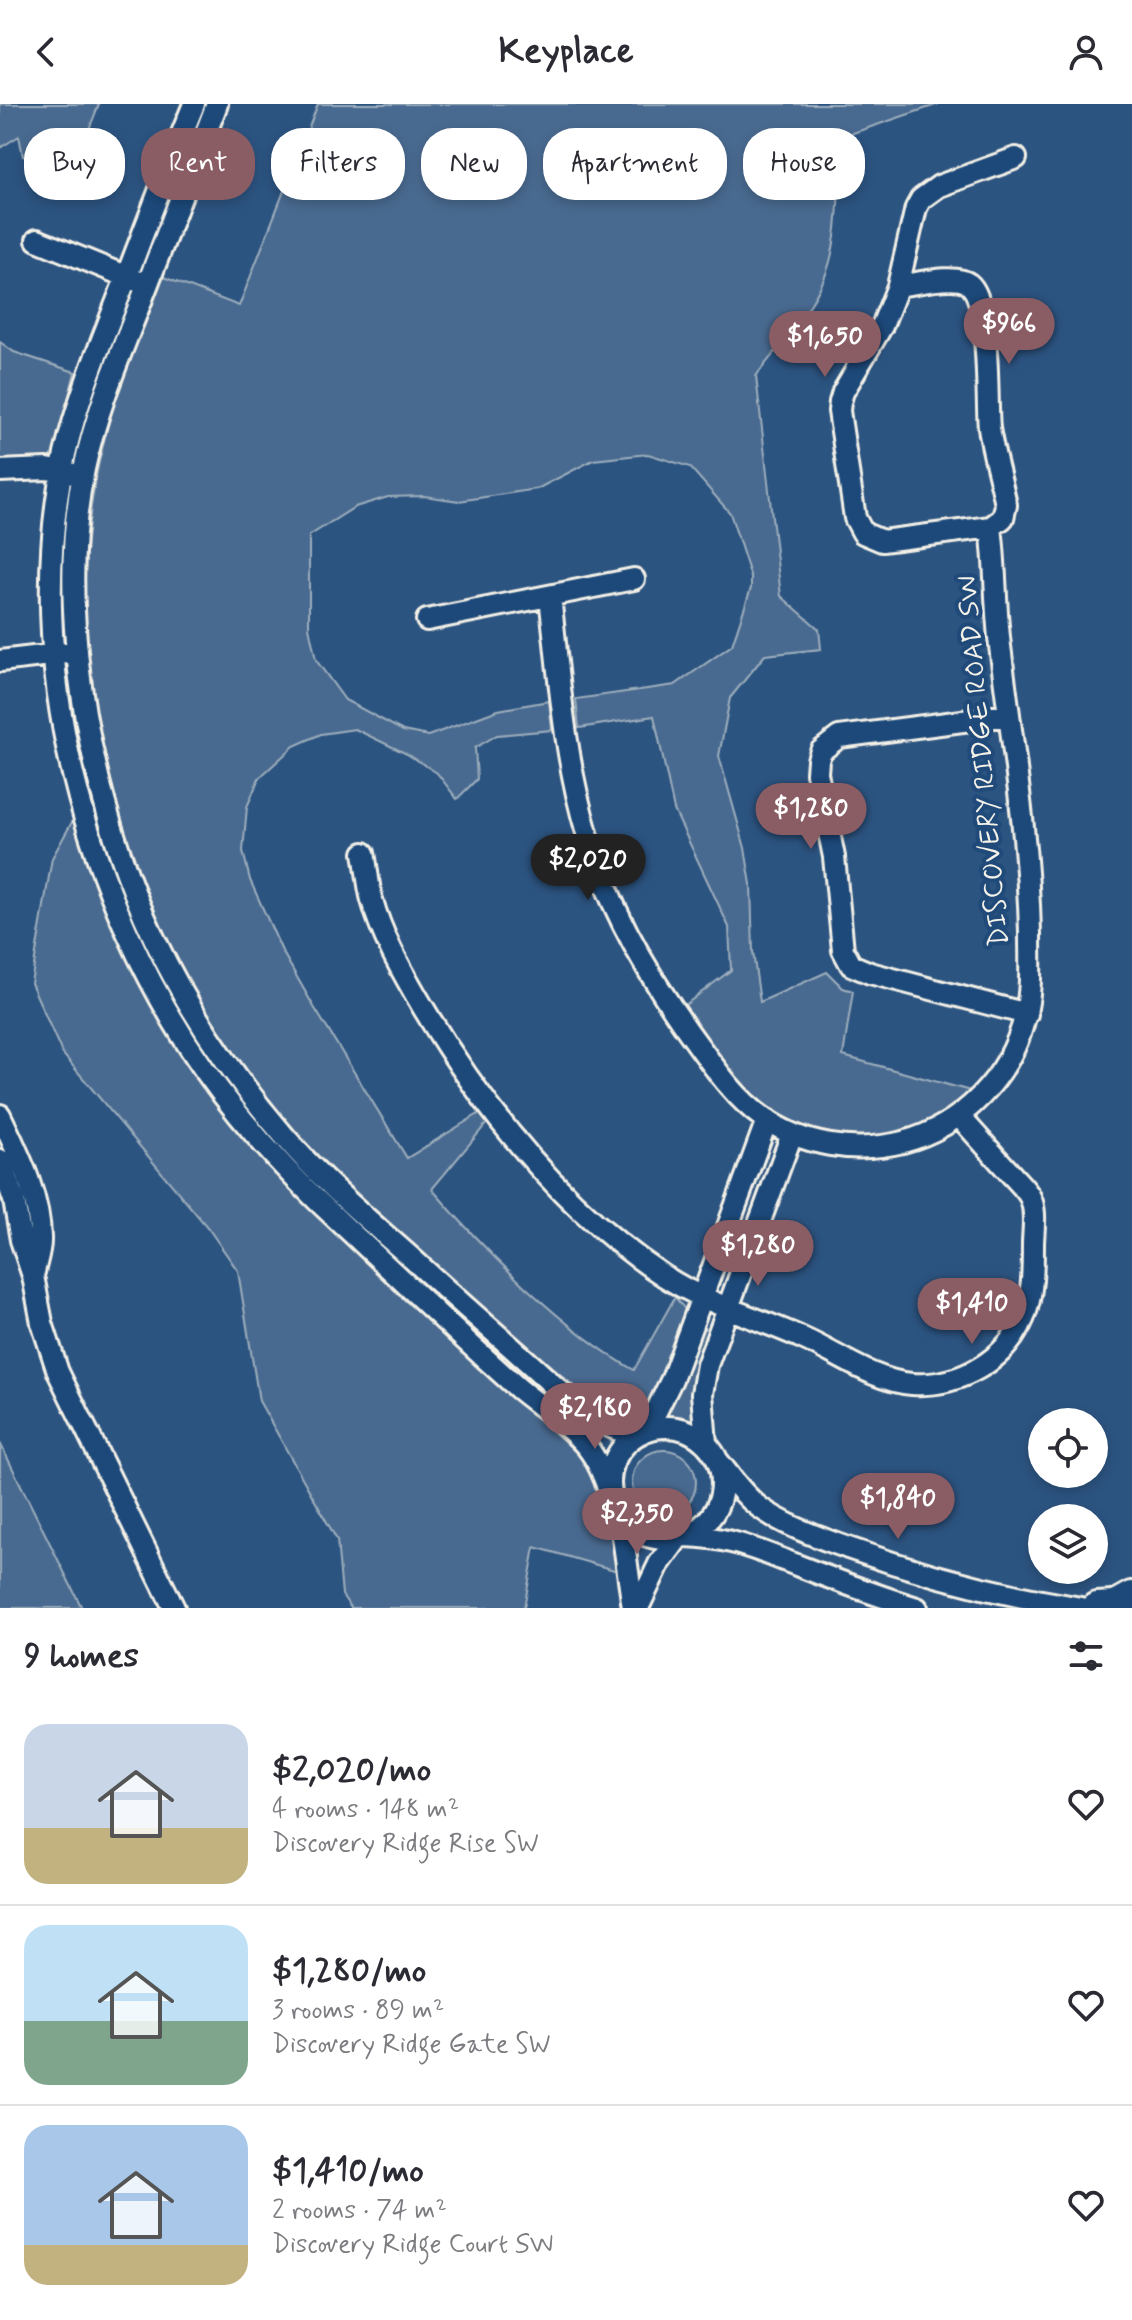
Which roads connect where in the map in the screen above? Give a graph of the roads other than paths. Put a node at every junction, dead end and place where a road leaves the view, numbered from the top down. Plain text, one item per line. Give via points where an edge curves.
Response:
1 (194, 104) edge
2 (213, 105) edge
3 (1016, 158) dead end
4 (37, 240) dead end
5 (126, 277) junction
6 (147, 286) junction
7 (898, 286) junction
8 (0, 471) edge
9 (72, 474) junction
10 (991, 527) junction
11 (634, 579) dead end
12 (550, 596) junction
13 (427, 620) dead end
14 (75, 652) junction
15 (54, 654) junction
16 (0, 661) edge
17 (1009, 715) junction
18 (364, 853) dead end
19 (1027, 1014) junction
20 (0, 1115) edge
21 (959, 1116) junction
22 (780, 1127) junction
23 (0, 1160) edge
24 (33, 1276) junction
25 (701, 1297) junction
26 (727, 1309) junction
27 (644, 1432) junction
28 (706, 1443) junction
29 (718, 1461) junction
30 (616, 1506) junction
31 (682, 1537) junction
32 (1132, 1597) edge
33 (174, 1608) edge
34 (636, 1608) edge
35 (917, 1608) edge
36 (1081, 1608) edge
37 (1097, 1608) edge

1 - 5 street
2 - 6 street
3 - 7 street via 939,186 921,199
4 - 5 street
5 - 6 street
5 - 9 street via 83,389
6 - 9 street
7 - 10 street via 958,279 969,284 979,300 989,425 1006,505 1003,518
7 - 10 street via 840,402 857,525 868,537 882,541
8 - 9 street
9 - 14 street
9 - 15 street via 53,572
10 - 17 street, DISCOVERY RIDGE ROAD SW
11 - 12 street
12 - 13 street
12 - 22 street via 575,788 613,904 658,988 729,1086
14 - 15 street
14 - 27 street via 95,769 135,899 195,1018 236,1077 331,1185 550,1382 607,1425 622,1432
15 - 16 street
15 - 30 street via 70,756 96,853 135,949 195,1054 245,1122 315,1199 584,1443
17 - 19 street, DISCOVERY RIDGE ROAD SW via 1029,887
17 - 19 street via 839,737 821,751 817,767 832,842 841,943 851,965
18 - 25 street via 383,930 450,1052 486,1104 582,1210 663,1275
19 - 21 street, DISCOVERY RIDGE ROAD SW via 1001,1073
20 - 24 street via 36,1213 40,1241
21 - 22 street, DISCOVERY RIDGE ROAD SW via 925,1135 868,1147 824,1144
21 - 26 street via 1033,1206 1030,1294 1019,1326 998,1354 952,1380 901,1383
22 - 25 street
22 - 26 street
23 - 24 street
24 - 33 street via 58,1372
25 - 26 street
25 - 27 street via 672,1379
26 - 28 street via 702,1394
27 - 28 street via 672,1427
27 - 30 street via 615,1460 610,1479
28 - 29 street
29 - 31 street via 722,1487 715,1512 697,1531
29 - 36 street via 760,1507 827,1540 958,1582
30 - 31 street via 627,1524 646,1536
30 - 34 street
31 - 34 street via 659,1564
31 - 35 street via 735,1541
32 - 37 highway via 1114,1607

